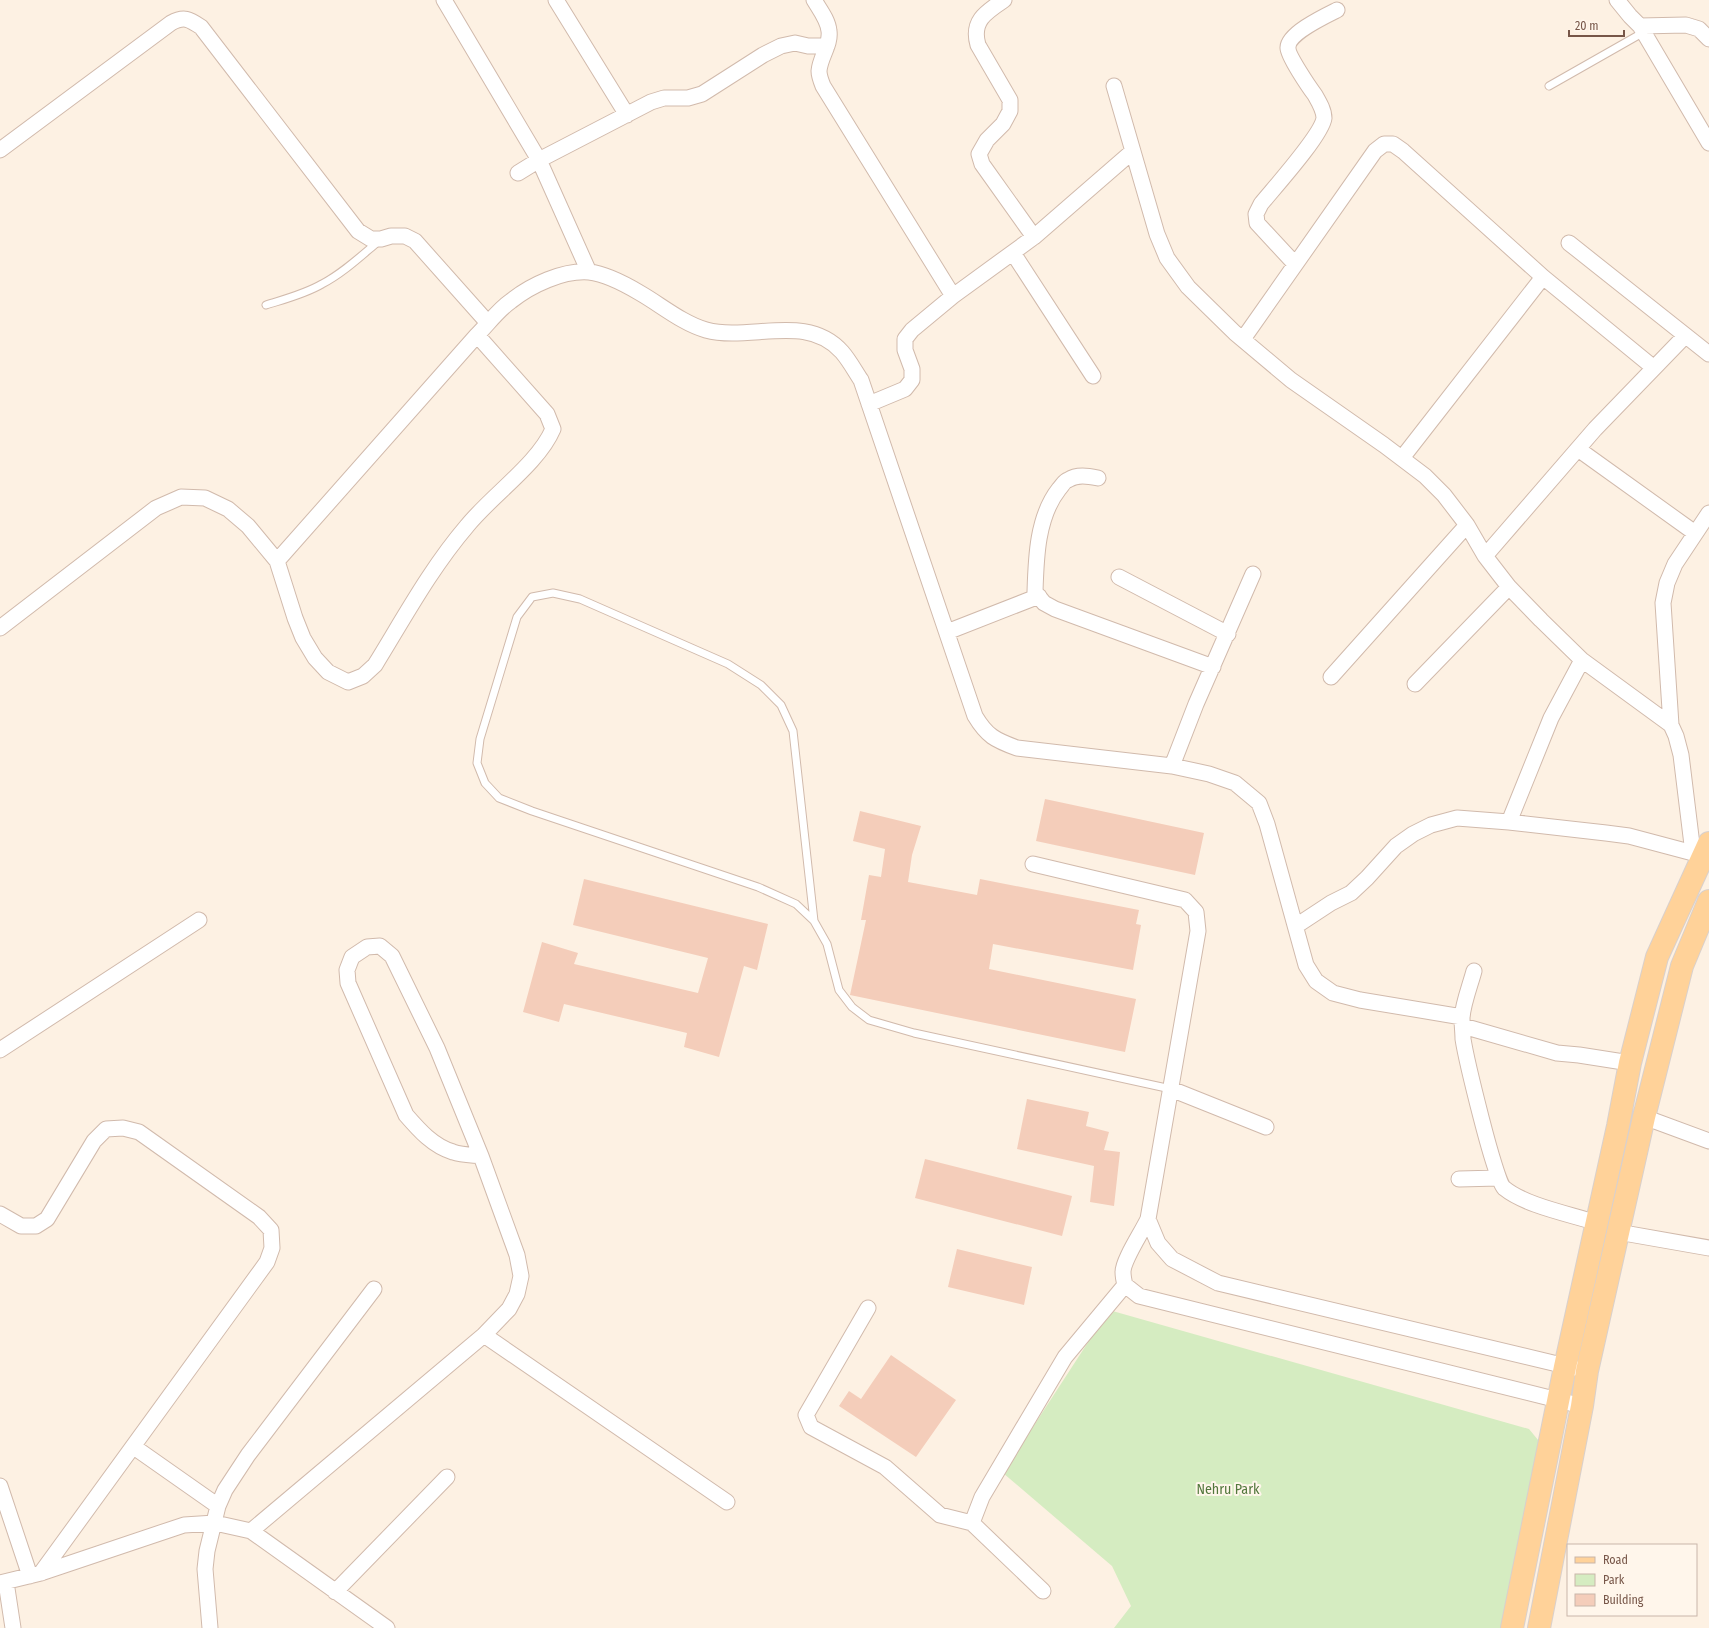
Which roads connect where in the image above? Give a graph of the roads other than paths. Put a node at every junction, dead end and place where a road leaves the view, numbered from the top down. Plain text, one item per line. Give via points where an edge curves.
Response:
1 (444, 0) edge
2 (556, 0) edge
3 (814, 0) edge
4 (1004, 0) edge
5 (1618, 0) edge
6 (1337, 10) dead end
7 (1642, 29) junction
8 (1709, 39) edge
9 (827, 46) junction
10 (1114, 86) dead end
11 (1549, 86) dead end
12 (627, 115) junction
13 (1709, 143) edge
14 (0, 150) edge
15 (1133, 151) junction
16 (539, 160) junction
17 (518, 173) dead end
18 (1034, 237) junction
19 (380, 239) junction
20 (1569, 244) dead end
21 (1013, 253) junction
22 (1295, 264) junction
23 (589, 272) junction
24 (1543, 277) junction
25 (953, 296) junction
26 (266, 305) dead end
27 (488, 324) junction
28 (477, 335) junction
29 (1685, 336) junction
30 (1243, 339) junction
31 (1709, 354) edge
32 (1654, 368) junction
33 (1093, 376) dead end
34 (869, 404) junction
35 (1578, 449) junction
36 (1402, 458) junction
37 (1098, 478) dead end
38 (1709, 512) edge
39 (1467, 525) junction
40 (1696, 533) junction
41 (1485, 556) junction
42 (277, 561) junction
43 (1253, 574) dead end
44 (1119, 577) dead end
45 (1509, 587) junction
46 (1039, 596) junction
47 (0, 628) edge
48 (947, 632) junction
49 (1228, 634) junction
50 (1582, 660) junction
51 (1213, 666) junction
52 (1331, 677) dead end
53 (1415, 684) dead end
54 (1671, 725) junction
55 (1172, 766) junction
56 (1509, 822) junction
57 (1701, 851) edge
58 (1034, 864) dead end
59 (1709, 901) edge
60 (199, 920) dead end
61 (814, 921) junction
62 (1296, 926) junction
63 (1474, 971) dead end
64 (1462, 1021) junction
65 (0, 1050) edge
66 (1630, 1063) junction
67 (1170, 1089) junction
68 (1644, 1117) junction
69 (1266, 1127) dead end
70 (1709, 1140) edge
71 (481, 1156) junction
72 (1498, 1178) junction
73 (1459, 1179) dead end
74 (0, 1214) edge
75 (1148, 1219) junction
76 (1597, 1223) junction
77 (1618, 1232) junction
78 (1709, 1248) edge
79 (1125, 1285) junction
80 (374, 1289) dead end
81 (868, 1308) dead end
82 (484, 1335) junction
83 (1565, 1367) junction
84 (1587, 1371) junction
85 (1558, 1401) junction
86 (1582, 1406) junction
87 (134, 1448) junction
88 (447, 1477) dead end
89 (0, 1486) edge
90 (727, 1502) dead end
91 (218, 1506) junction
92 (215, 1523) junction
93 (972, 1523) junction
94 (251, 1531) junction
95 (36, 1574) junction
96 (3, 1582) edge
97 (1043, 1591) dead end
98 (335, 1592) junction
99 (13, 1628) edge
100 (210, 1628) edge
101 (387, 1628) edge
102 (1512, 1628) edge
103 (1539, 1628) edge

1 - 16 street
2 - 12 street
3 - 9 street via 830,32
4 - 18 street via 982,17 975,34 978,45 1010,100 1010,111 979,154 982,164
5 - 7 street
6 - 22 street via 1298,32 1290,40 1288,48 1292,58 1321,106 1324,117 1317,134 1261,204 1256,214 1257,223
7 - 8 street via 1686,25 1699,29
7 - 11 lane
7 - 13 street
9 - 12 street via 781,46 702,94 688,98 664,98
9 - 25 street via 821,58 819,72 823,86
10 - 15 street
12 - 16 street
14 - 19 street via 181,18 201,27 358,230 371,239
15 - 18 street
15 - 30 street via 1157,234 1167,258 1188,287
16 - 17 street
16 - 23 street
18 - 21 street
19 - 26 lane via 348,267 323,284
19 - 27 street via 405,236 415,241
20 - 29 street
21 - 25 street
21 - 33 street
22 - 24 street via 1375,151 1384,144 1393,144
22 - 30 street
23 - 27 street via 563,275 536,284 510,301
23 - 34 street via 638,291 687,322 706,330 729,333 778,330 808,332 827,338 842,352 861,380
24 - 32 street
24 - 36 street
25 - 34 street via 912,330 906,339 905,350 912,370 912,380 905,389
27 - 28 street
28 - 42 street
28 - 42 street via 547,414 553,429 548,441 536,456 488,502 448,548 375,665 363,676 348,682 328,672 315,658 295,618
29 - 31 street
29 - 32 street
30 - 36 street via 1291,380
32 - 35 street
34 - 48 street
35 - 40 street
35 - 41 street
36 - 39 street via 1444,495
37 - 46 street via 1084,476 1066,480 1048,508 1038,552 1035,592
38 - 40 street
39 - 41 street
39 - 52 street
40 - 54 street via 1675,564 1662,603
41 - 45 street
42 - 47 street via 248,526 228,509 204,498 181,497 156,508
43 - 49 street
44 - 49 street
45 - 50 street
45 - 53 street
46 - 48 street
46 - 51 street via 1044,603 1055,609
48 - 55 street via 975,716 984,730 1000,742 1017,748
49 - 51 street
50 - 54 street
50 - 56 street via 1551,718
51 - 55 street
54 - 57 street via 1681,755
55 - 62 street via 1235,783 1259,802
56 - 57 street via 1629,836
56 - 62 street via 1457,818 1431,825 1396,846 1351,893
57 - 66 main road via 1657,957
58 - 67 street via 1185,900 1196,912 1198,931
59 - 68 main road via 1682,966
60 - 65 street
61 - 61 lane via 796,904 758,887 525,809 499,798 485,783 477,763 480,739 517,617 532,597 553,593 580,599 728,664 761,685 781,705 793,731
61 - 67 lane via 827,944 839,990 852,1007 869,1020 914,1033
62 - 64 street via 1306,965 1316,981 1333,993
63 - 64 street
64 - 66 street via 1557,1053
64 - 72 street via 1468,1063
66 - 76 main road
67 - 69 street
67 - 75 street
68 - 70 street
68 - 77 main road
71 - 71 street via 437,1048 392,956 380,946 367,947 352,957 347,970 348,983 406,1115 433,1142 452,1152
71 - 82 street via 517,1255 521,1276 517,1294 509,1309
72 - 73 street
72 - 76 street via 1502,1187 1517,1196 1540,1206
74 - 87 street via 21,1226 36,1226 47,1218 94,1141 106,1129 123,1128 145,1136 259,1217 271,1230 272,1248 267,1262
75 - 79 street via 1128,1254 1122,1272
75 - 83 street via 1158,1243 1172,1259 1218,1283
76 - 83 main road
77 - 78 street
77 - 84 main road
79 - 85 street via 1139,1296
79 - 93 street via 1065,1357 982,1497
80 - 91 street via 248,1455 224,1490
81 - 93 street via 806,1415 811,1427 885,1466 940,1516
82 - 90 street
82 - 94 street
83 - 84 street
83 - 85 main road
84 - 86 main road
85 - 86 street
85 - 102 main road
86 - 103 main road
87 - 91 street
87 - 95 street
88 - 98 street
89 - 95 street
91 - 92 street
92 - 94 street
92 - 95 street via 184,1526
92 - 100 street via 207,1550 206,1569
93 - 97 street
94 - 98 street
95 - 96 street
96 - 99 street
98 - 101 street

